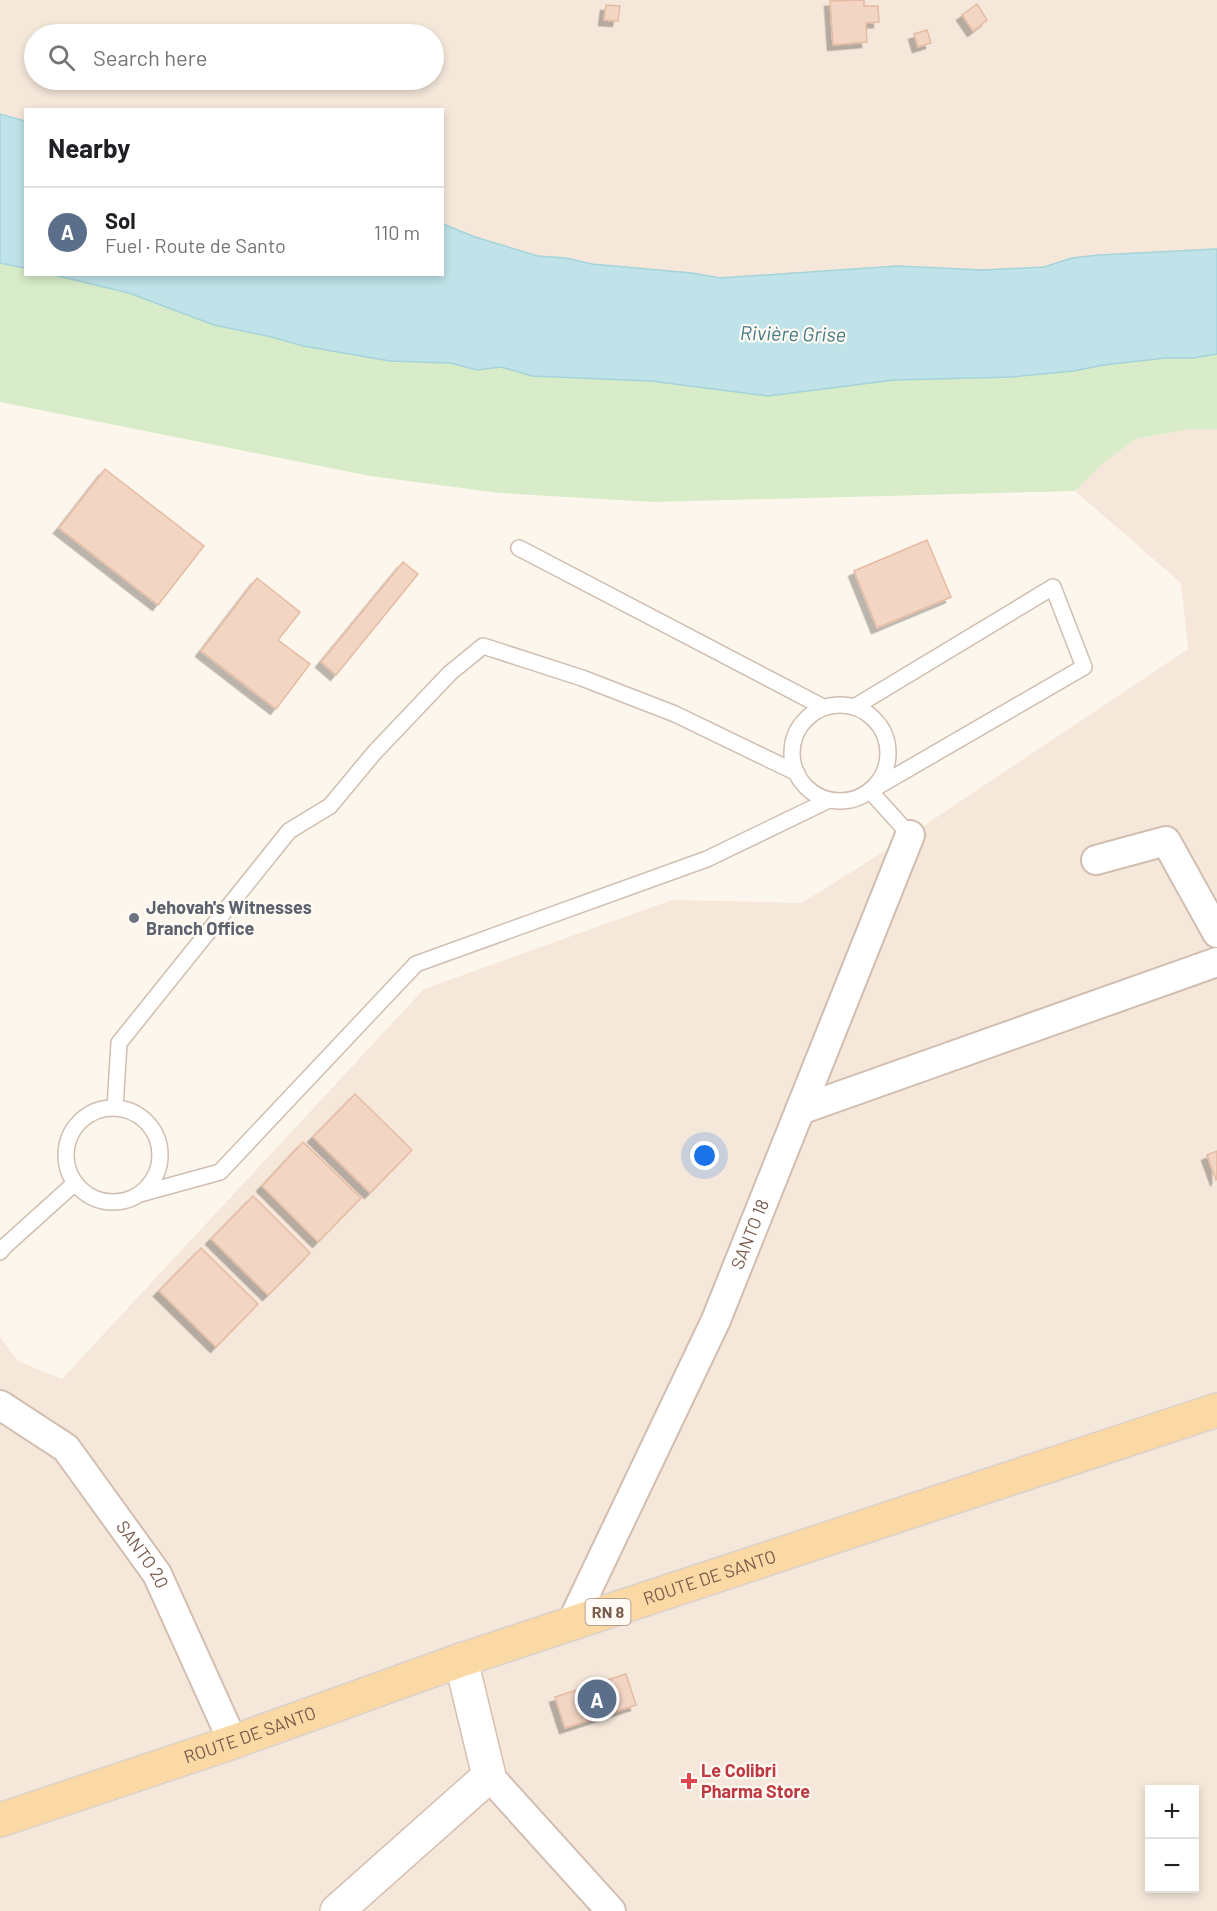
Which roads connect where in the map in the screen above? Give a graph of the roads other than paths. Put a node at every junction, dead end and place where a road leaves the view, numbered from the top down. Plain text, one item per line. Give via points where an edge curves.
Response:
1 (519, 548) dead end
2 (856, 706) junction
3 (823, 707) junction
4 (797, 773) junction
5 (870, 791) junction
6 (829, 800) junction
7 (910, 835) joint
8 (1096, 860) dead end
9 (1217, 933) edge
10 (1217, 962) edge
11 (115, 1108) junction
12 (800, 1110) junction
13 (75, 1183) junction
14 (140, 1194) junction
15 (0, 1252) edge
16 (0, 1406) edge
17 (1217, 1410) edge
18 (571, 1624) junction
19 (461, 1660) junction
20 (232, 1742) junction
21 (489, 1776) junction
22 (0, 1820) edge
23 (337, 1911) edge
24 (611, 1911) edge

1 - 3 lane
2 - 3 lane
2 - 5 lane via 882,728 888,744 888,761 882,777
2 - 5 lane via 1053,587 1084,667
3 - 4 lane via 798,728 792,758
4 - 6 lane via 806,788
4 - 11 lane via 675,714 483,646 450,672 330,806 289,831 119,1043
5 - 6 lane via 846,801
5 - 7 lane
6 - 14 lane via 707,859 416,964 220,1172
7 - 12 street, SANTO 18
8 - 9 street via 1166,841
10 - 12 street
11 - 13 lane via 91,1113 78,1124 68,1142 66,1158
11 - 14 lane via 131,1111 145,1120 160,1149 160,1165
12 - 18 street, SANTO 18 via 716,1320
13 - 14 lane via 98,1200 125,1201
13 - 15 lane
16 - 20 street, SANTO 20 via 66,1448 157,1574
17 - 18 main road, ROUTE DE SANTO / RN 8
18 - 19 main road, ROUTE DE SANTO / RN 8
19 - 20 main road, ROUTE DE SANTO / RN 8
19 - 21 street
20 - 22 main road, ROUTE DE SANTO / RN 8
21 - 23 street
21 - 24 street

